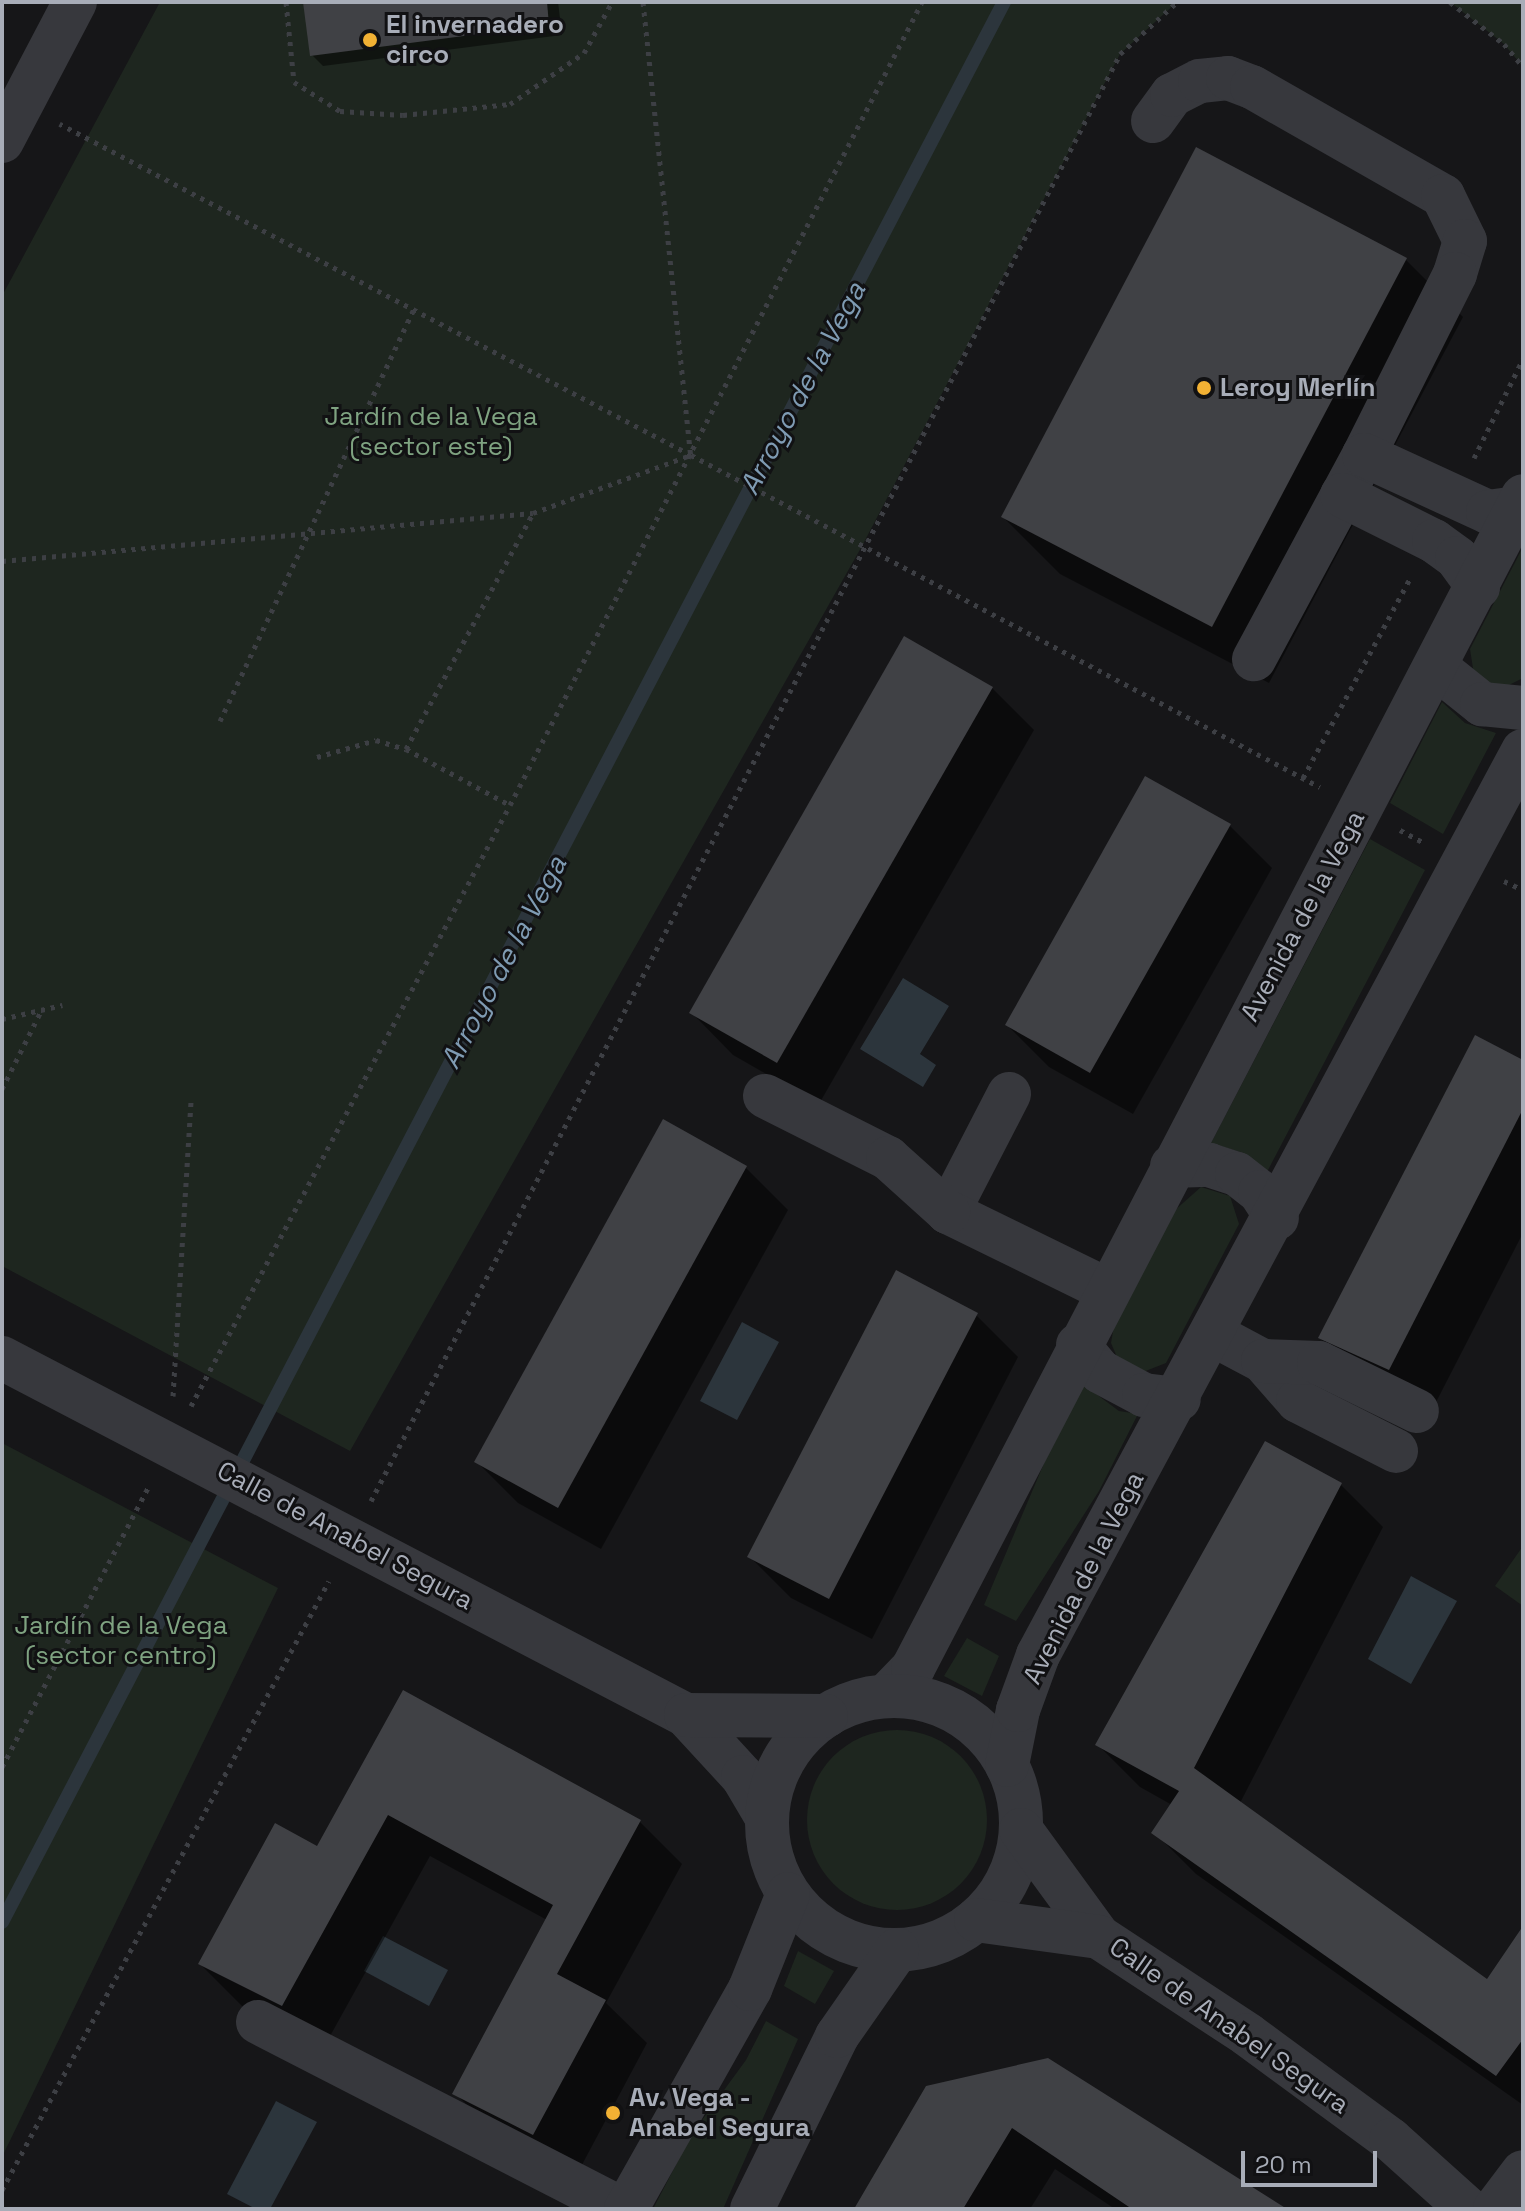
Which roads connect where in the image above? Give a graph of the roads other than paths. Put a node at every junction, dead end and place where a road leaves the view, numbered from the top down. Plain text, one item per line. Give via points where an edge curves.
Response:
1 (75, 2) edge
2 (1153, 121) dead end
3 (12, 123) edge
4 (1364, 455) junction
5 (1342, 495) junction
6 (1520, 502) edge
7 (1478, 587) junction
8 (1254, 659) dead end
9 (1437, 668) junction
10 (1523, 708) edge
11 (1523, 751) edge
12 (1009, 1094) dead end
13 (765, 1096) dead end
14 (1172, 1166) junction
15 (948, 1212) junction
16 (1277, 1218) junction
17 (1107, 1290) junction
18 (1214, 1335) junction
19 (1078, 1345) junction
20 (2, 1358) edge
21 (1263, 1361) junction
22 (1179, 1399) junction
23 (1417, 1411) dead end
24 (1396, 1451) dead end
25 (886, 1696) junction
26 (686, 1715) junction
27 (826, 1716) junction
28 (1007, 1765) junction
29 (766, 1816) junction
30 (1021, 1830) junction
31 (788, 1894) junction
32 (976, 1920) junction
33 (1099, 1937) junction
34 (897, 1950) junction
35 (258, 2022) dead end
36 (1523, 2172) edge
37 (624, 2209) edge
38 (752, 2209) edge
39 (1468, 2209) edge
40 (1495, 2209) edge

1 - 3 street
2 - 4 street via 1172,95 1200,81 1228,78 1443,196 1465,241 1455,274
4 - 5 street
4 - 6 street via 1488,512
5 - 7 street via 1434,541 1457,558
5 - 8 street
6 - 7 street, Avenida de la Vega
7 - 9 street, Avenida de la Vega
9 - 10 street via 1482,704
9 - 14 street, Avenida de la Vega
11 - 16 street, Avenida de la Vega
12 - 15 street
13 - 15 street via 888,1158
14 - 16 street via 1209,1165 1237,1174 1260,1192
14 - 17 street, Avenida de la Vega
15 - 17 street
16 - 18 street, Avenida de la Vega
17 - 19 street, Avenida de la Vega
18 - 21 street
18 - 22 street, Avenida de la Vega
19 - 22 street via 1101,1372 1133,1390
19 - 25 street, Avenida de la Vega via 913,1668
20 - 26 street, Calle de Anabel Segura
21 - 23 street via 1319,1363
21 - 24 street via 1298,1401
22 - 28 street, Avenida de la Vega via 1038,1655 1018,1710
25 - 27 street via 855,1702
25 - 28 street via 923,1699 957,1712 986,1735
26 - 27 street, Calle de Anabel Segura
26 - 29 street, Calle de Anabel Segura via 743,1777
27 - 29 street via 796,1742 775,1777
28 - 30 street
29 - 31 street via 775,1870
30 - 32 street via 1015,1864 999,1894
30 - 33 street, Calle de Anabel Segura
31 - 34 street via 817,1925 854,1944
31 - 37 street via 750,1989
32 - 33 street, Calle de Anabel Segura
32 - 34 street via 952,1936
33 - 39 street, Calle de Anabel Segura via 1367,2122
34 - 38 street via 837,2036
35 - 37 street
36 - 40 street

